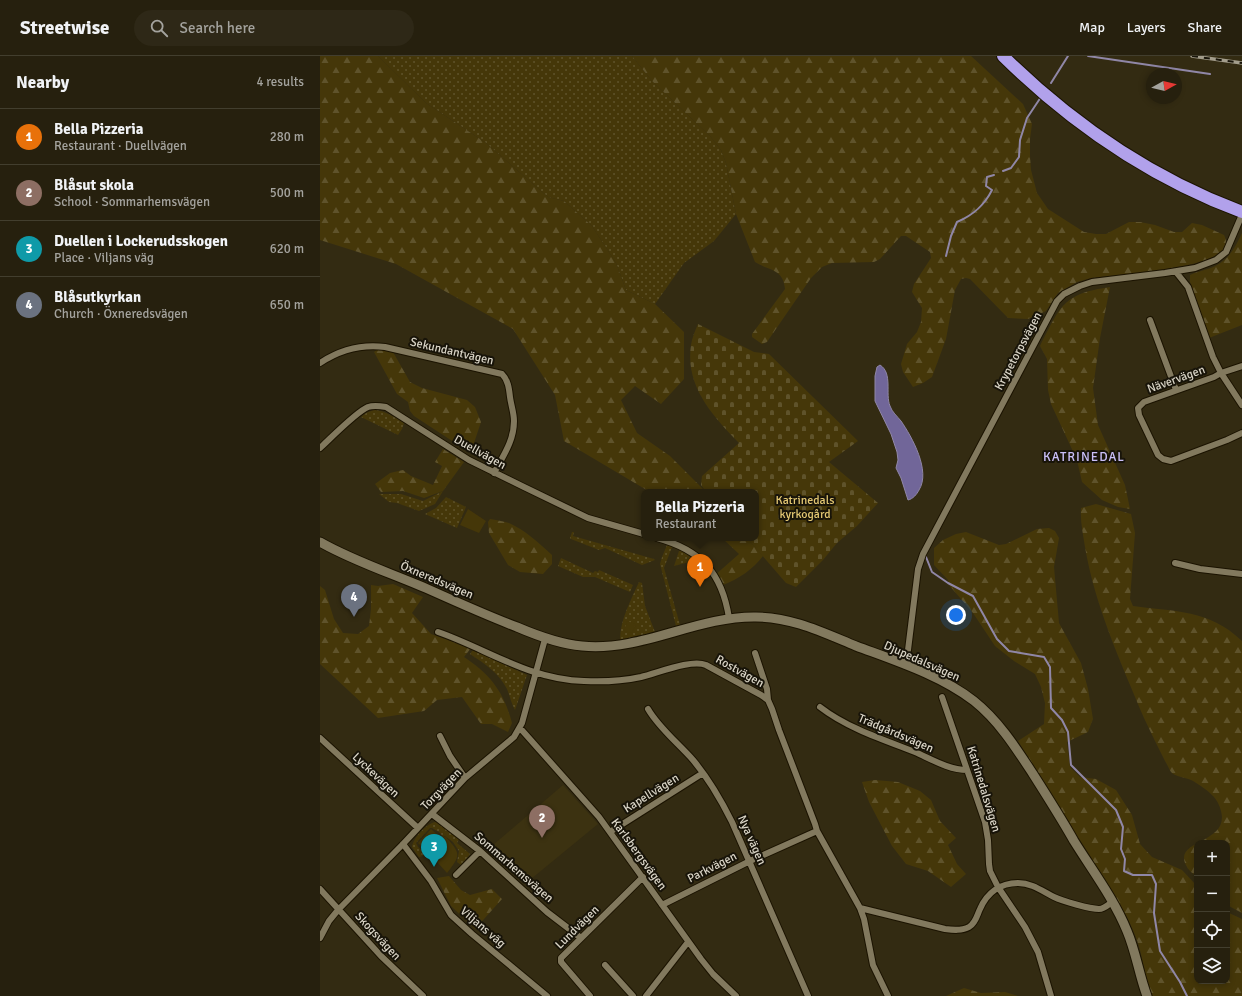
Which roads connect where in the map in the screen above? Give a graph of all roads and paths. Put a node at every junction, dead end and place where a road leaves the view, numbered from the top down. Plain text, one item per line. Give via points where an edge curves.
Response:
1 (1003, 56) edge
2 (1011, 56) edge
3 (1242, 212) edge
4 (1176, 272) junction
5 (1150, 320) dead end
6 (320, 363) edge
7 (1242, 366) edge
8 (1221, 373) junction
9 (1176, 390) junction
10 (1242, 405) edge
11 (1242, 432) edge
12 (320, 448) edge
13 (494, 473) junction
14 (641, 533) edge
15 (666, 541) edge
16 (320, 542) edge
17 (1175, 563) dead end
18 (1242, 574) edge
19 (729, 618) junction
20 (438, 632) dead end
21 (545, 639) junction
22 (755, 653) dead end
23 (904, 664) junction
24 (536, 674) junction
25 (942, 697) dead end
26 (768, 700) junction
27 (820, 707) dead end
28 (648, 709) dead end
29 (520, 728) junction
30 (440, 736) dead end
31 (320, 738) edge
32 (967, 770) junction
33 (703, 772) junction
34 (465, 778) junction
35 (432, 814) junction
36 (418, 828) junction
37 (817, 831) junction
38 (610, 832) junction
39 (403, 844) junction
40 (480, 851) junction
41 (750, 861) junction
42 (456, 875) dead end
43 (643, 877) junction
44 (998, 887) junction
45 (320, 889) edge
46 (1112, 902) junction
47 (662, 905) junction
48 (860, 908) junction
49 (338, 910) junction
50 (320, 938) edge
51 (581, 938) junction
52 (688, 942) junction
53 (605, 965) dead end
54 (423, 996) edge
55 (547, 996) edge
56 (590, 996) edge
57 (633, 996) edge
58 (646, 996) edge
59 (736, 996) edge
60 (808, 996) edge
61 (888, 996) edge
62 (1051, 996) edge
63 (1147, 996) edge

1 - 3 highway via 1043,94 1112,146 1156,173
2 - 3 highway via 1066,105 1115,141 1159,168
3 - 4 street, Krypetorpsvägen via 1229,247 1222,256 1202,266
4 - 8 street via 1188,287 1207,343
4 - 23 street, Krypetorpsvägen via 1092,282 1072,289 1057,301 923,554 918,569
5 - 9 street
6 - 13 street, Sekundantvägen via 329,356 349,348 373,346 502,374 508,384 514,420 513,433
7 - 8 street, Nävervägen
8 - 9 street, Nävervägen
8 - 10 street
9 - 11 street, Nävervägen via 1144,402 1138,408 1158,455 1163,459 1171,461
12 - 13 street, Duellvägen via 361,411 379,406 392,410 454,451
13 - 14 street, Duellvägen via 576,513
15 - 19 street via 683,547 711,571 720,584
16 - 21 street, Öxneredsvägen via 356,560
17 - 18 street
19 - 21 street, Djupedalsvägen via 612,646 581,646
19 - 23 street, Djupedalsvägen via 758,617 788,621
20 - 24 street, Rostvägen
21 - 24 street, Torgvägen
22 - 26 street
23 - 46 street, Djupedalsvägen via 958,690 997,722 1020,753
24 - 26 street, Rostvägen via 582,682 609,681 641,677 696,662
24 - 29 street, Torgvägen
25 - 32 street, Katrinedalsvägen
26 - 37 street, Rostvägen
27 - 32 street, Trädgårdsvägen via 844,722 896,745 953,768
28 - 33 street, Nya vägen
29 - 34 street, Torgvägen via 514,737
29 - 38 street, Karlsbergsvägen
30 - 34 street
31 - 36 street, Lyckevägen
32 - 44 street, Katrinedalsvägen via 984,822 990,871
33 - 38 street, Kapellvägen
33 - 41 street, Nya vägen via 722,802
34 - 35 street, Torgvägen
35 - 36 street, Torgvägen
35 - 40 street, Sommarhemsvägen
36 - 39 street, Torgvägen
37 - 41 street, Parkvägen
37 - 48 street, Rostvägen
38 - 43 street, Karlsbergsvägen
39 - 49 street, Torgvägen
39 - 55 street, Viljans väg via 451,915
40 - 42 street
40 - 51 street, Sommarhemsvägen
41 - 47 street, Parkvägen
41 - 60 street, Nya vägen
43 - 47 street, Karlsbergsvägen
43 - 51 street, Lundvägen
44 - 46 street via 1010,883 1028,884 1062,900 1099,909
44 - 48 street via 984,902 970,927 960,930 945,929
44 - 62 street, Katrinedalsvägen via 1025,927 1038,952
45 - 49 street, Skogsvägen
46 - 63 street, Djupedalsvägen via 1132,944
47 - 52 street, Karlsbergsvägen
48 - 61 street, Rostvägen via 872,965
49 - 50 street, Torgvägen
49 - 54 street, Skogsvägen via 385,961
51 - 56 street, Lundvägen via 561,958 561,962
52 - 58 street
52 - 59 street, Karlsbergsvägen via 713,974
53 - 57 street

